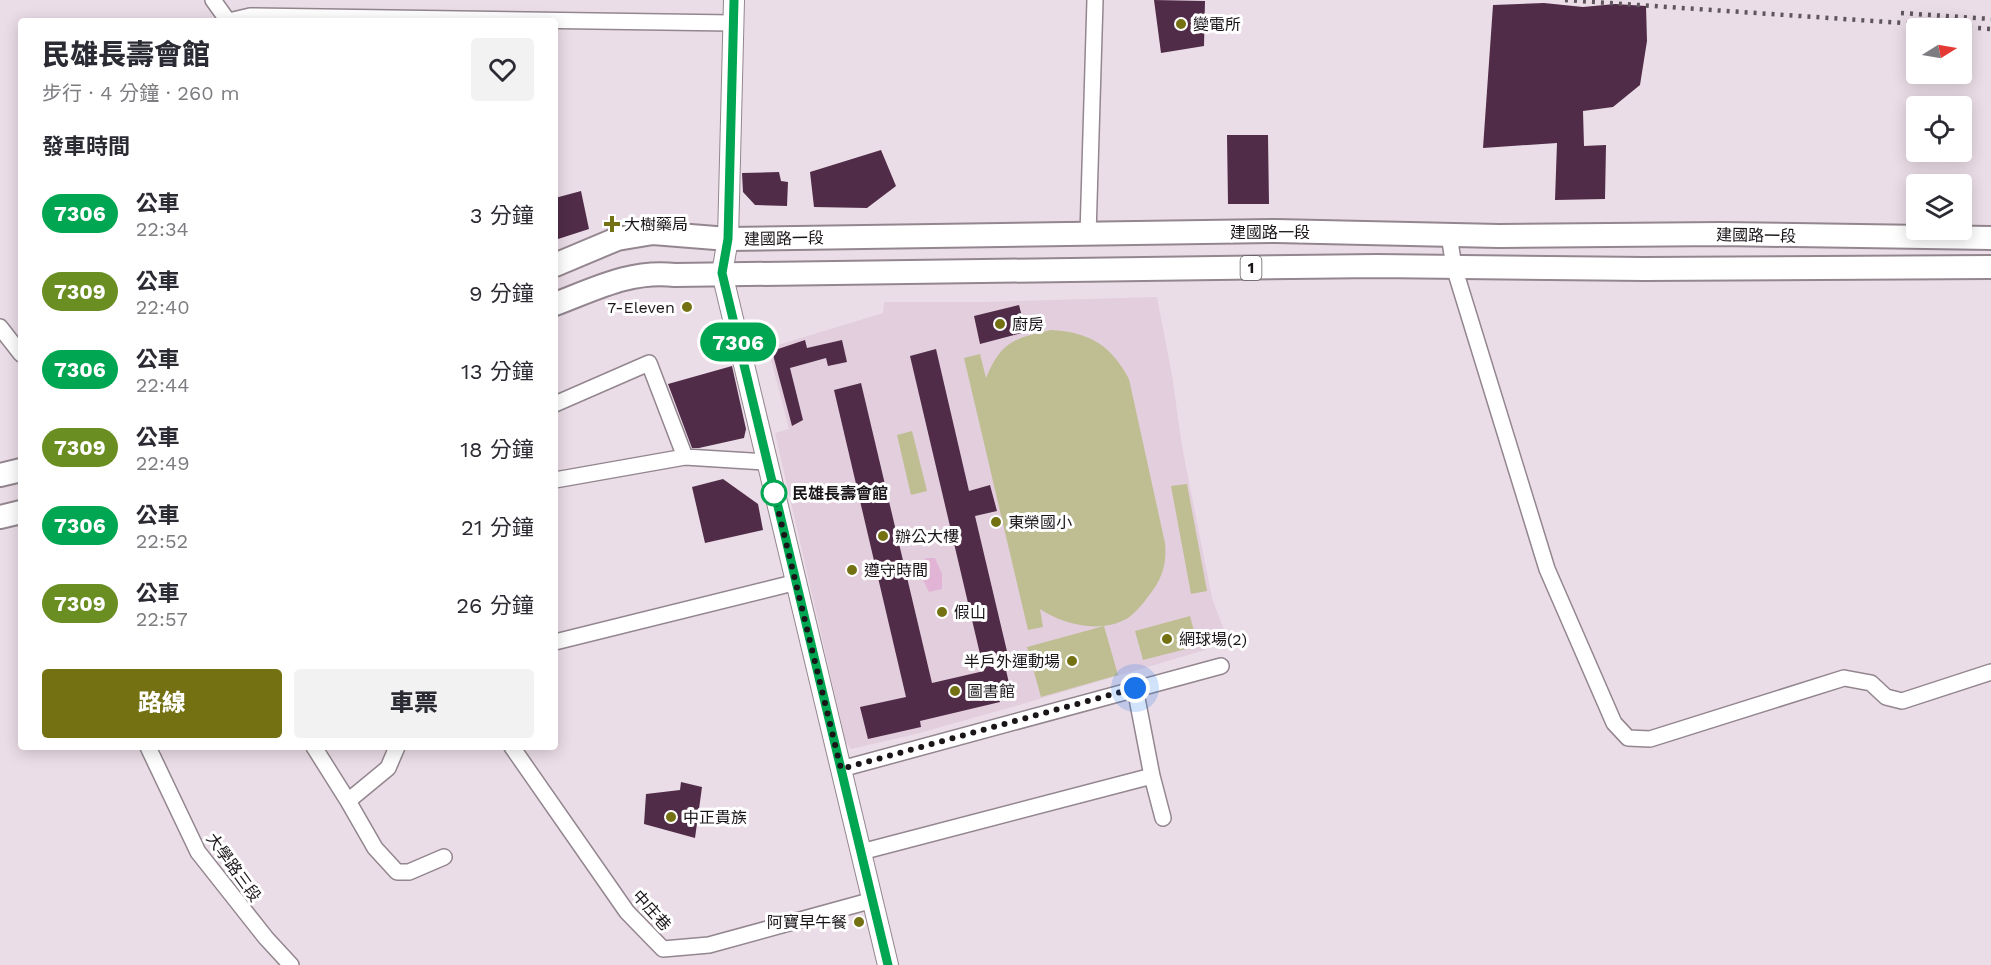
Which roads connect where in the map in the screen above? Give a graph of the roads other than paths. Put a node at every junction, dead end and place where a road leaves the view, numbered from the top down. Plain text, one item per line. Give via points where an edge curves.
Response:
1 (213, 0) edge
2 (734, 0) edge
3 (1095, 0) edge
4 (227, 18) edge
5 (242, 18) edge
6 (366, 18) edge
7 (558, 21) edge
8 (732, 23) junction
9 (1088, 235) junction
10 (1449, 235) junction
11 (1991, 238) edge
12 (728, 239) junction
13 (558, 264) edge
14 (1454, 267) junction
15 (1991, 267) edge
16 (722, 273) junction
17 (558, 303) edge
18 (0, 327) edge
19 (18, 350) edge
20 (558, 403) edge
21 (685, 458) junction
22 (766, 462) junction
23 (18, 471) edge
24 (0, 475) edge
25 (558, 479) edge
26 (18, 513) edge
27 (0, 517) edge
28 (797, 582) junction
29 (558, 641) edge
30 (1221, 666) dead end
31 (1991, 672) edge
32 (1135, 688) junction
33 (149, 750) edge
34 (316, 750) edge
35 (396, 750) edge
36 (515, 750) edge
37 (841, 769) junction
38 (1152, 776) junction
39 (348, 801) junction
40 (1163, 818) dead end
41 (861, 852) junction
42 (444, 857) dead end
43 (873, 900) junction
44 (291, 965) edge
45 (888, 965) edge

1 - 4 street
2 - 8 street
3 - 9 street
5 - 6 street
7 - 8 street
8 - 12 street
9 - 10 main road, 建國路一段 / 1 via 1276,231
9 - 12 main road, 建國路一段 / 1
10 - 11 main road, 建國路一段 / 1
10 - 14 street
12 - 13 main road, 建國路一段 / 1 via 653,233 617,239
12 - 16 street
14 - 15 main road, 建國路一段 / 1
14 - 16 main road, 建國路一段 / 1
14 - 31 street via 1547,569 1614,723 1628,738 1650,739 1844,678 1871,683 1886,697 1902,701
16 - 17 main road, 建國路一段 / 1 via 655,273 595,287
16 - 22 street
18 - 19 street
20 - 21 street via 649,363
21 - 22 street
21 - 25 street
22 - 28 street
23 - 24 main road
26 - 27 main road
28 - 29 street
28 - 37 street
30 - 32 street
32 - 37 street
32 - 38 street
33 - 44 street, 大學路三段 via 198,852
34 - 39 street
35 - 39 street via 388,768
36 - 43 street, 中庄巷 via 627,912 663,949 709,945
37 - 41 street
38 - 40 street
38 - 41 street
39 - 42 street via 375,848 397,872 408,872
41 - 43 street
43 - 45 street

